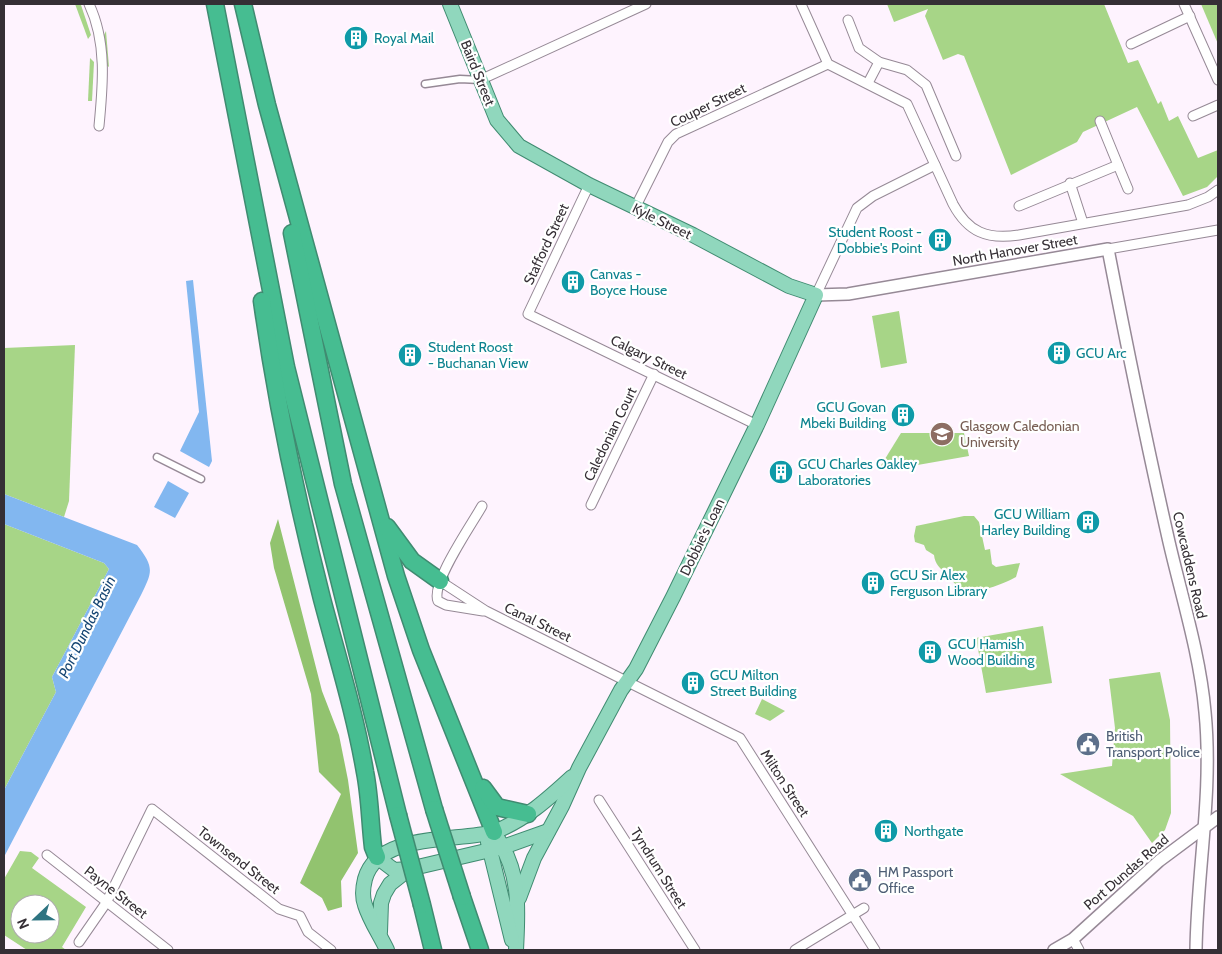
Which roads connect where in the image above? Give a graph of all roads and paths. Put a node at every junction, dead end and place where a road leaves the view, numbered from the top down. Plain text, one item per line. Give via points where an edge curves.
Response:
1 (89, 4) edge
2 (217, 4) edge
3 (242, 4) edge
4 (250, 4) edge
5 (450, 4) edge
6 (646, 4) edge
7 (801, 4) edge
8 (1184, 4) edge
9 (1190, 16) junction
10 (848, 20) dead end
11 (1131, 44) dead end
12 (879, 62) junction
13 (828, 64) junction
14 (486, 77) junction
15 (1218, 80) edge
16 (868, 82) junction
17 (425, 84) dead end
18 (267, 105) junction
19 (1218, 105) edge
20 (1193, 116) dead end
21 (1100, 121) dead end
22 (99, 126) dead end
23 (511, 139) joint
24 (241, 143) junction
25 (956, 156) dead end
26 (935, 165) junction
27 (1118, 165) junction
28 (1070, 183) junction
29 (589, 185) junction
30 (1128, 188) dead end
31 (1218, 190) edge
32 (1019, 206) dead end
33 (635, 208) junction
34 (1083, 224) junction
35 (1218, 230) edge
36 (1108, 249) junction
37 (816, 296) junction
38 (528, 314) joint
39 (654, 374) junction
40 (757, 425) junction
41 (157, 457) dead end
42 (201, 479) dead end
43 (591, 505) dead end
44 (482, 506) dead end
45 (379, 515) junction
46 (440, 581) junction
47 (486, 611) junction
48 (627, 681) junction
49 (469, 768) junction
50 (577, 773) junction
51 (599, 800) dead end
52 (528, 814) junction
53 (1218, 817) edge
54 (1205, 826) junction
55 (548, 831) junction
56 (491, 833) junction
57 (503, 846) junction
58 (488, 850) junction
59 (375, 852) junction
60 (47, 855) dead end
61 (409, 869) junction
62 (518, 898) junction
63 (106, 903) junction
64 (864, 908) dead end
65 (853, 914) junction
66 (380, 935) junction
67 (1072, 938) junction
68 (79, 942) dead end
69 (168, 950) edge
70 (330, 950) edge
71 (386, 950) edge
72 (433, 950) edge
73 (480, 950) edge
74 (515, 950) edge
75 (695, 950) edge
76 (795, 950) edge
77 (875, 950) edge
78 (1054, 950) edge
79 (1079, 950) edge
80 (1196, 950) edge

1 - 22 street via 98,25 102,48
2 - 24 highway
3 - 18 highway
4 - 18 highway
5 - 14 main road, Baird Street
6 - 14 street
7 - 13 street
8 - 9 street
9 - 11 street
9 - 15 street
10 - 12 street via 859,48
12 - 16 street
12 - 25 street via 907,70 926,85
13 - 16 street
13 - 33 street, Couper Street via 676,134 668,142
14 - 17 street
14 - 23 main road, Baird Street via 497,120
16 - 26 street via 907,104
18 - 45 highway
18 - 73 highway, bridge via 343,484 434,808
19 - 20 street
21 - 27 street
23 - 29 main road, Kyle Street via 534,157
24 - 59 highway via 271,364 312,554 366,772
24 - 72 highway, bridge via 286,367
26 - 34 street via 957,212 975,230 1008,237
26 - 37 street via 873,196 857,208
27 - 28 street
27 - 30 street
28 - 32 street
28 - 34 street
29 - 33 main road, Kyle Street
29 - 38 street, Stafford Street
31 - 34 street via 1188,205
33 - 37 main road, Kyle Street via 789,286
35 - 36 street, North Hanover Street
36 - 37 street, North Hanover Street via 848,294
36 - 54 street, Cowcaddens Road via 1149,451 1200,672 1208,758
37 - 40 main road, Dobbie's Loan
38 - 39 street, Calgary Street
39 - 40 street, Calgary Street
39 - 43 street, Caledonian Court
40 - 48 main road, Dobbie's Loan via 656,630
41 - 42 street
44 - 46 street
45 - 46 highway via 412,561
45 - 49 highway via 414,632
46 - 47 street, Canal Street
46 - 47 street via 436,596 438,602
47 - 48 street, Canal Street
48 - 50 main road, Dobbie's Loan
48 - 65 street, Milton Street via 740,738
49 - 52 highway via 497,807
49 - 56 highway
50 - 52 main road, Dobbie's Loan
50 - 55 main road, Dobbie's Loan
51 - 75 street, Tyndrum Street
52 - 56 main road, Dobbie's Loan
53 - 54 street, Port Dundas Road
54 - 67 street, Port Dundas Road via 1159,861
54 - 80 street, Cowcaddens Road via 1197,900
55 - 57 main road
55 - 62 main road, Dobbie's Loan
56 - 57 main road, Dobbie's Loan
56 - 58 main road, Dobbie's Loan
56 - 59 main road
57 - 58 main road
57 - 62 main road, Dobbie's Loan
58 - 61 main road
58 - 74 main road, Dobbie's Loan
59 - 61 main road via 394,870
59 - 66 main road via 363,892 364,905
60 - 63 street, Payne Street
61 - 66 main road via 390,884 384,894
62 - 74 main road, Dobbie's Loan
63 - 68 street
63 - 69 street, Payne Street
63 - 70 street, Townsend Street via 152,809 279,909 300,916 308,932
64 - 65 street
65 - 76 street
65 - 77 street, Milton Street
66 - 71 main road
67 - 78 street, Port Dundas Road
67 - 79 street

